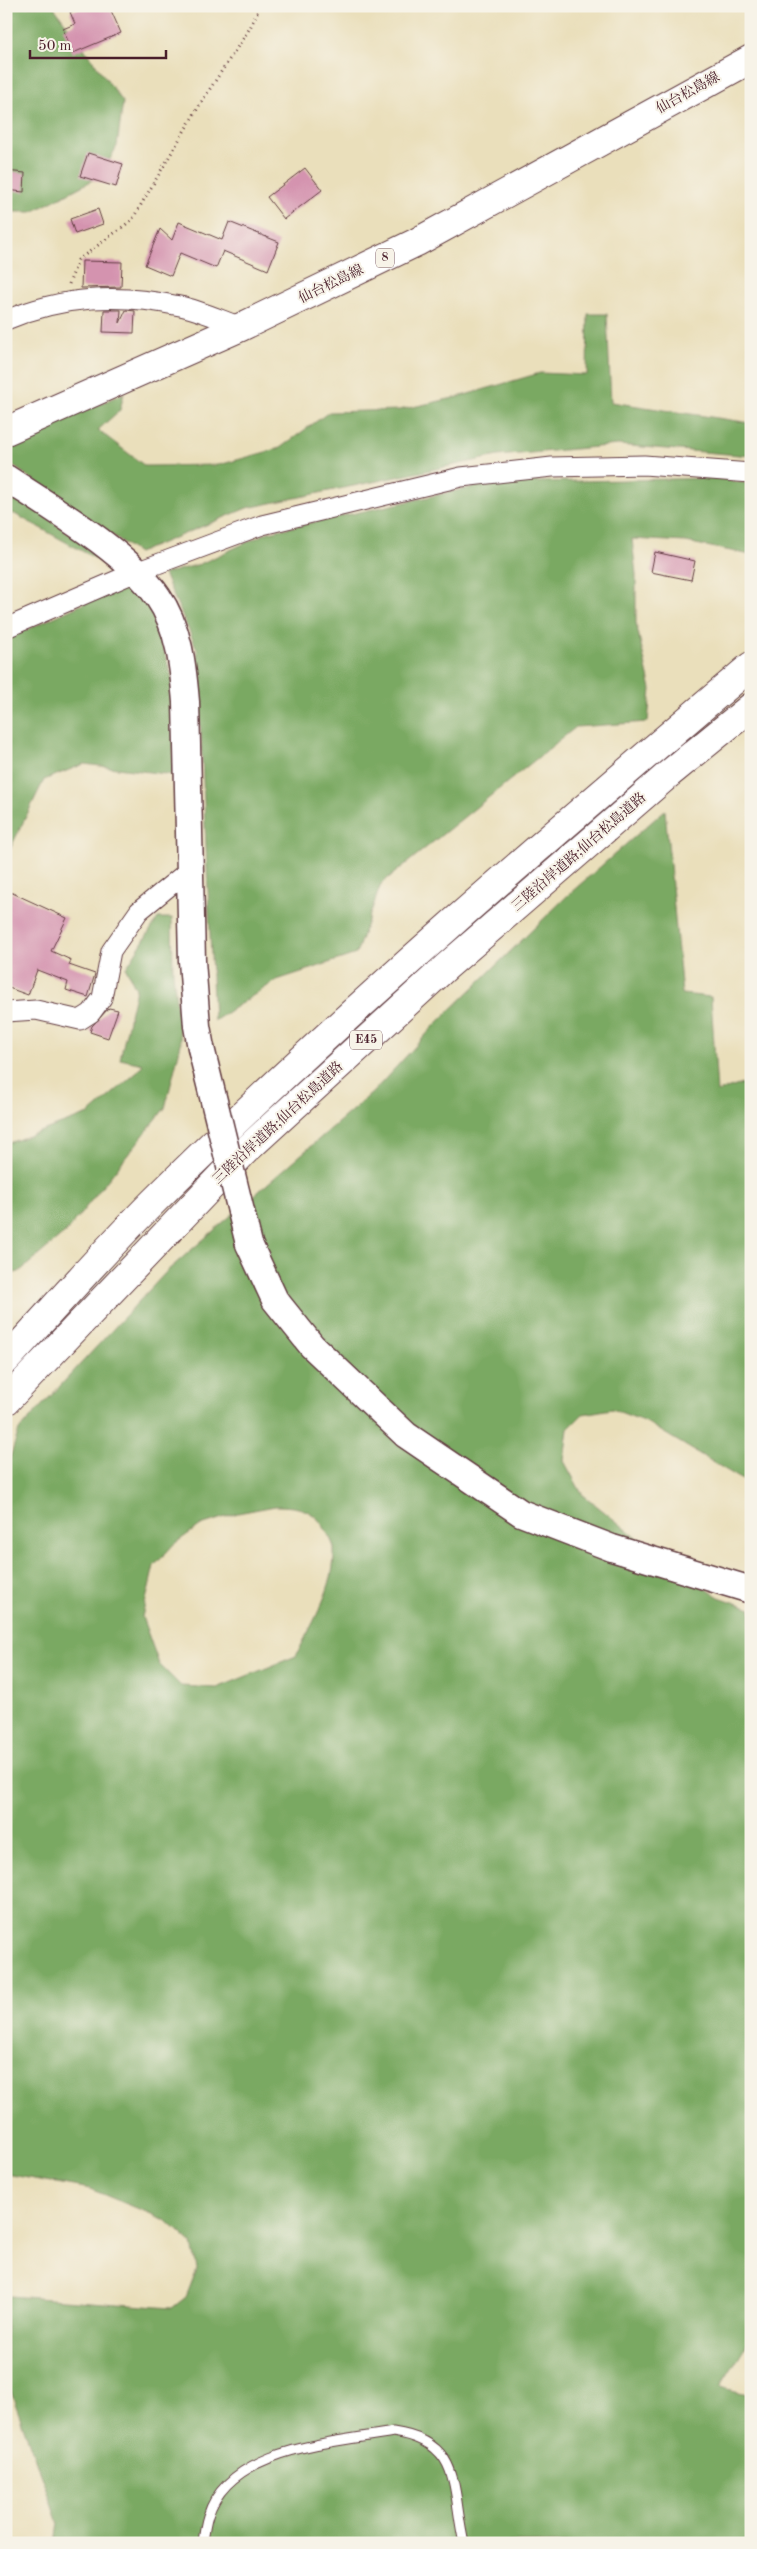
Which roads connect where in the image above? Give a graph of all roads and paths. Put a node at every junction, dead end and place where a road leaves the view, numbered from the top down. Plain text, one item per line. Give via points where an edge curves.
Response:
1 (260, 6) edge
2 (751, 59) edge
3 (62, 301) junction
4 (6, 320) edge
5 (241, 328) junction
6 (6, 431) edge
7 (751, 473) edge
8 (6, 478) edge
9 (136, 572) junction
10 (6, 628) edge
11 (751, 666) edge
12 (751, 707) edge
13 (188, 871) junction
14 (6, 1012) edge
15 (6, 1360) edge
16 (6, 1401) edge
17 (751, 1590) edge
18 (203, 2543) edge
19 (464, 2543) edge

1 - 3 path via 250,28 197,109 132,220 78,260
2 - 5 main road, 仙台松島線 / 8 via 417,242
3 - 4 street
3 - 5 street via 112,298 180,306
5 - 6 main road, 仙台松島線 / 8
7 - 9 street via 644,465 552,467 462,477 262,525
8 - 9 street via 102,543
9 - 10 street
9 - 13 street via 158,597 173,629 182,662 188,741
11 - 15 main road, 三陸沿岸道路;仙台松島道路 / E45 via 588,804 322,1040 151,1204
12 - 16 main road, 三陸沿岸道路;仙台松島道路 / E45 via 453,961 244,1152
13 - 14 street via 139,910 110,951 102,998 91,1013 80,1020 36,1010
13 - 17 street, bridge via 201,1048 249,1244 275,1300 312,1346 406,1435 521,1513 612,1548
18 - 19 lane via 208,2515 225,2486 244,2470 274,2454 394,2432 410,2435 433,2446 450,2465

